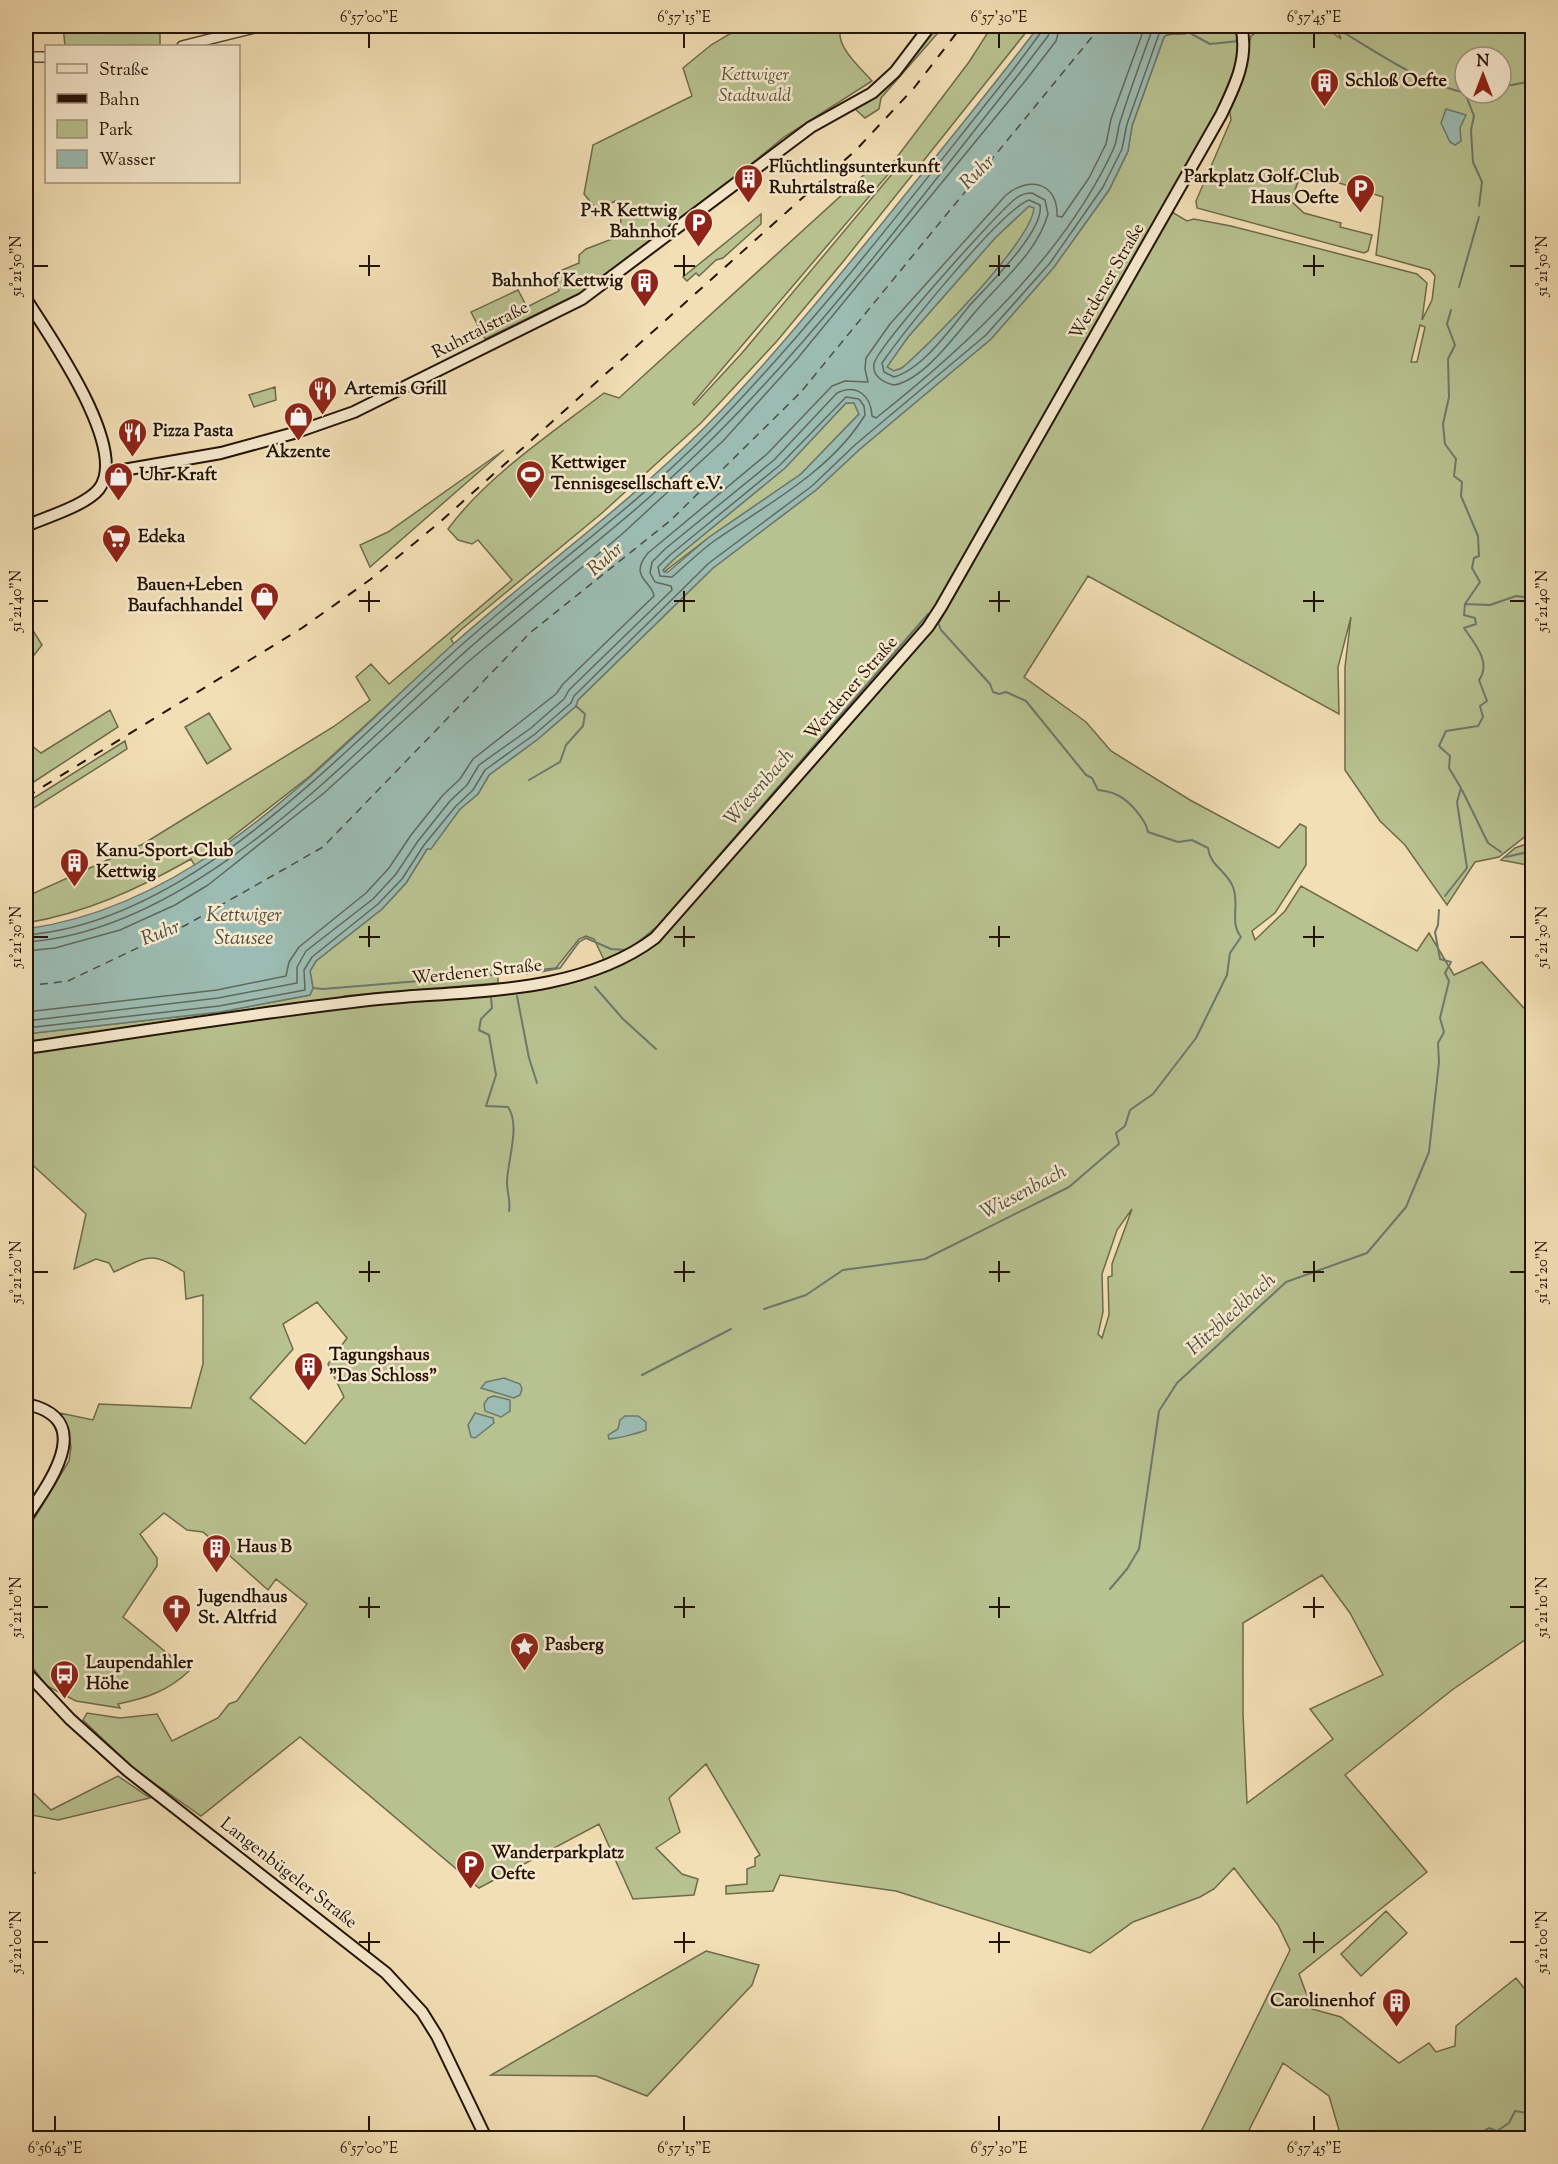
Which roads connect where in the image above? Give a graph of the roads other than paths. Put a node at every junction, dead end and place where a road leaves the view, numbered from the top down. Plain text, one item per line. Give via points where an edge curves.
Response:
1 (262, 26) edge
2 (930, 26) edge
3 (1241, 26) edge
4 (186, 45) edge
5 (26, 57) edge
6 (45, 57) edge
7 (26, 299) edge
8 (106, 473) junction
9 (26, 526) edge
10 (26, 1048) edge
11 (26, 1404) edge
12 (26, 1518) edge
13 (26, 1672) edge
14 (486, 2139) edge

1 - 4 street
2 - 8 main road, Ruhrtalstraße via 895,72 872,93 811,127 582,299 354,412 221,453
3 - 10 main road, Werdener Straße via 1245,41 1242,63 1221,115 941,607 928,627 654,938 638,951 605,967 553,981 361,1000
5 - 6 street
7 - 8 main road via 92,409
8 - 9 main road via 92,495
11 - 12 main road via 52,1415 64,1442 57,1470
13 - 14 main road, Langenbügeler Straße via 69,1719 128,1771 394,1982 422,2012 437,2036

